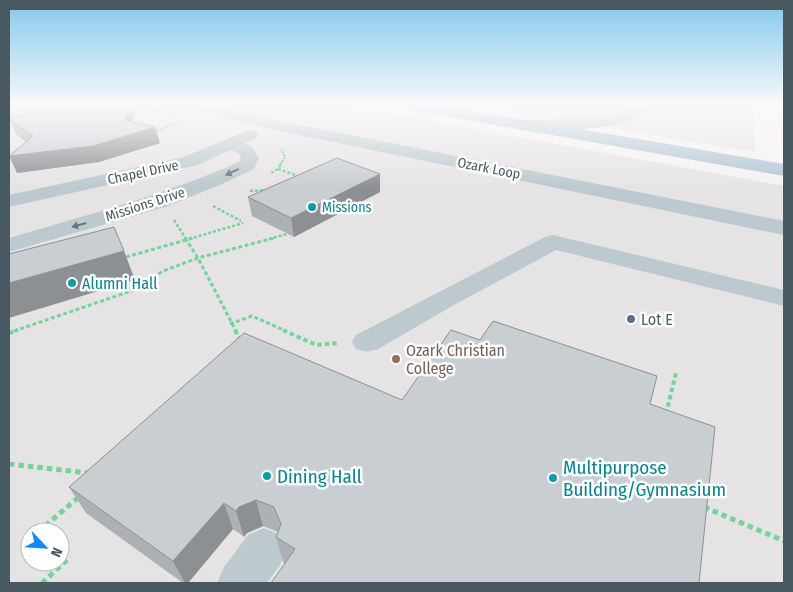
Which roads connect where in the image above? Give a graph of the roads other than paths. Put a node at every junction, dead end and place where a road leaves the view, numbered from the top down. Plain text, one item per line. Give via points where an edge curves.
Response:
1 (253, 133) edge
2 (313, 133) edge
3 (568, 133) edge
4 (232, 143) junction
5 (784, 170) edge
6 (9, 201) edge
7 (784, 228) edge
8 (9, 245) edge
9 (784, 298) edge
10 (368, 342) road end

1 - 4 lane, Chapel Drive
2 - 7 lane, Ozark Loop
3 - 5 main road
4 - 6 lane, Chapel Drive via 190,161
4 -> 8 lane, Missions Drive via 246,151 250,158 247,165 157,202
9 - 10 lane via 553,242

